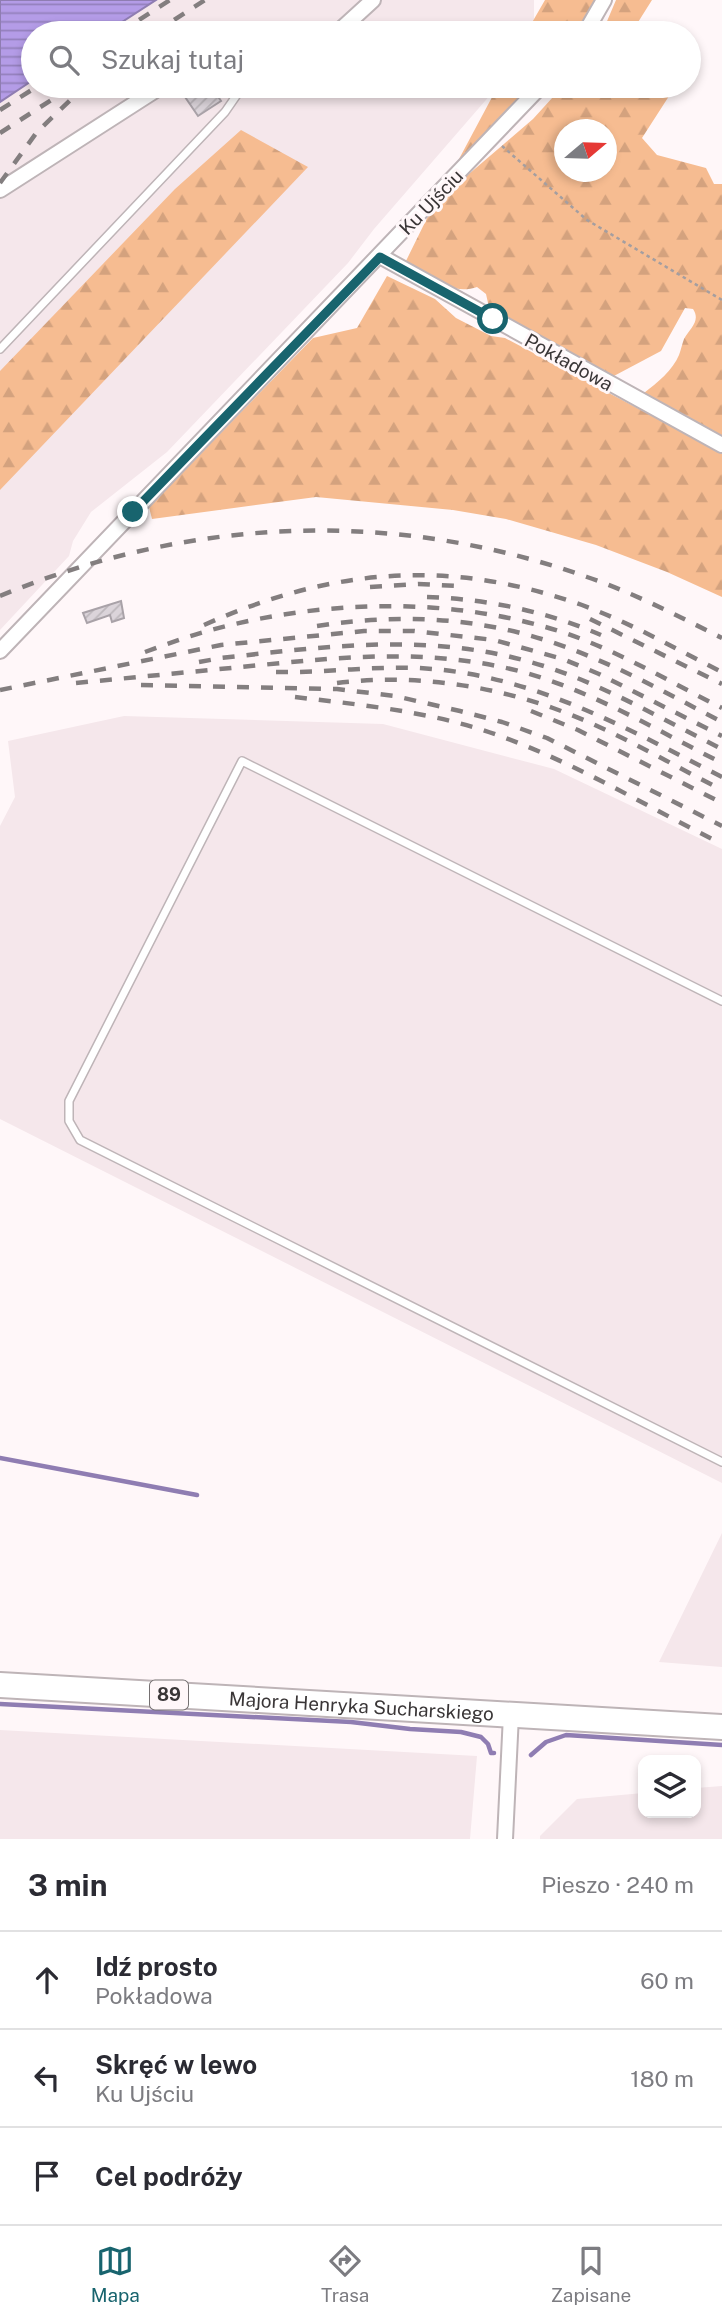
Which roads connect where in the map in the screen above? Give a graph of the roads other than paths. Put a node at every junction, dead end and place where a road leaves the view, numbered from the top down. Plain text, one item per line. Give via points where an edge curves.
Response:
1 (373, 0) edge
2 (604, 0) edge
3 (350, 21) edge
4 (592, 21) edge
5 (143, 98) edge
6 (235, 98) edge
7 (530, 98) edge
8 (0, 190) edge
9 (380, 257) junction
10 (0, 349) edge
11 (722, 445) edge
12 (0, 651) edge
13 (722, 1001) edge
14 (722, 1462) edge
15 (0, 1685) edge
16 (511, 1715) junction
17 (722, 1727) edge
18 (505, 1839) edge

1 - 3 street
2 - 4 street
5 - 8 street
6 - 10 lane
7 - 9 street, Ku Ujściu
9 - 11 street, Pokładowa
9 - 12 street, Ku Ujściu
13 - 14 lane via 242,761 69,1101 69,1121 80,1140
15 - 16 highway, Majora Henryka Sucharskiego / 89
16 - 17 highway, Majora Henryka Sucharskiego / 89
16 - 18 street

